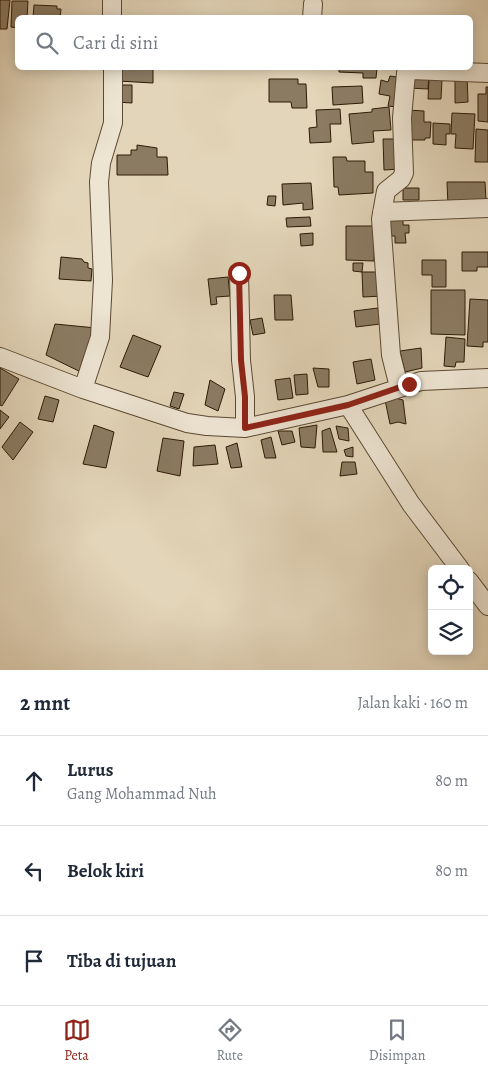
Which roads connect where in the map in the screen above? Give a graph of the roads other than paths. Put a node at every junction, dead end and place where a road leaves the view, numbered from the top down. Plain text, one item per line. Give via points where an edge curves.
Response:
1 (112, 0) edge
2 (112, 15) edge
3 (113, 70) edge
4 (408, 70) edge
5 (428, 70) edge
6 (488, 73) edge
7 (488, 208) edge
8 (382, 212) junction
9 (239, 273) dead end
10 (0, 358) edge
11 (488, 378) edge
12 (399, 387) junction
13 (84, 389) junction
14 (348, 405) junction
15 (245, 428) junction
16 (457, 565) edge
17 (473, 586) edge
18 (488, 606) edge

1 - 2 street
3 - 13 street via 113,123 99,182 103,280 100,337
4 - 8 street via 402,118 404,173 386,191
5 - 6 street
7 - 8 street
8 - 12 street via 391,355
9 - 15 street
10 - 13 street
11 - 12 street via 428,380
12 - 14 street
13 - 15 street via 187,423
14 - 15 street
14 - 16 street via 411,504
17 - 18 street

